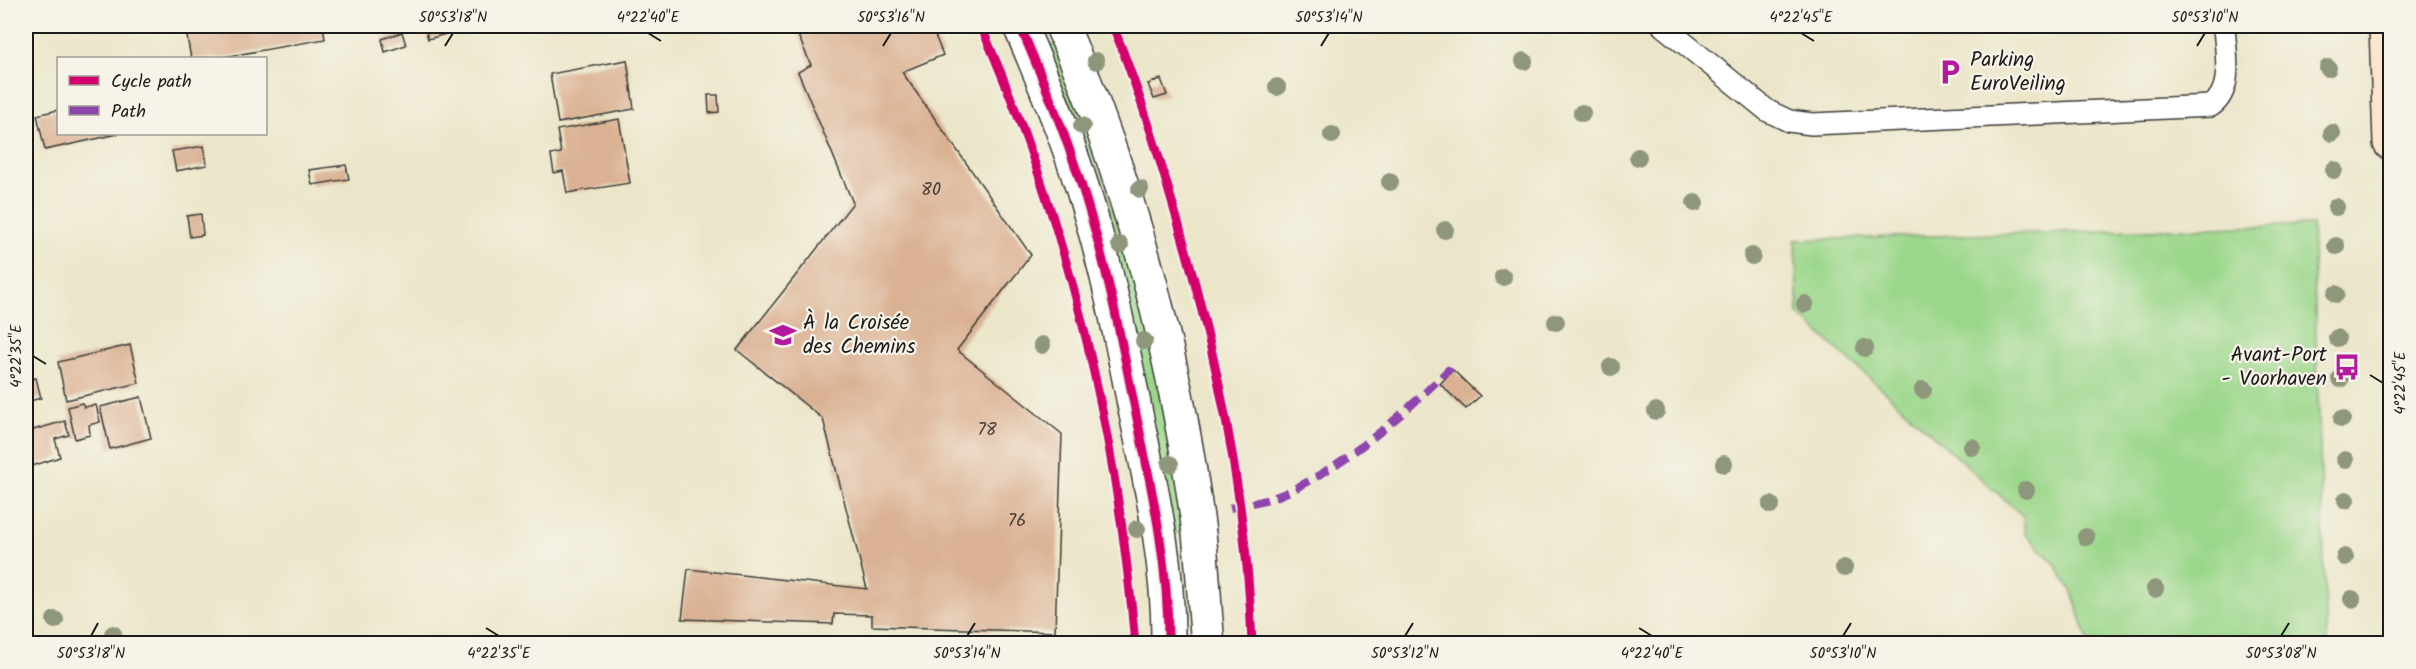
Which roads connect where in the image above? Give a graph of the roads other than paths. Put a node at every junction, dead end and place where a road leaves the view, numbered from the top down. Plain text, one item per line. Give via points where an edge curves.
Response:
1 (1020, 26) edge
2 (1062, 26) edge
3 (1663, 26) edge
4 (2224, 26) edge
5 (2386, 26) edge
6 (2391, 143) edge
7 (1168, 644) edge
8 (1208, 644) edge

1 - 7 street via 1082,187 1112,296 1157,512
2 - 8 street via 1124,194 1154,301 1198,526
3 - 4 lane via 1768,111 1789,121 1812,124 2211,106 2226,88
5 - 6 main road

